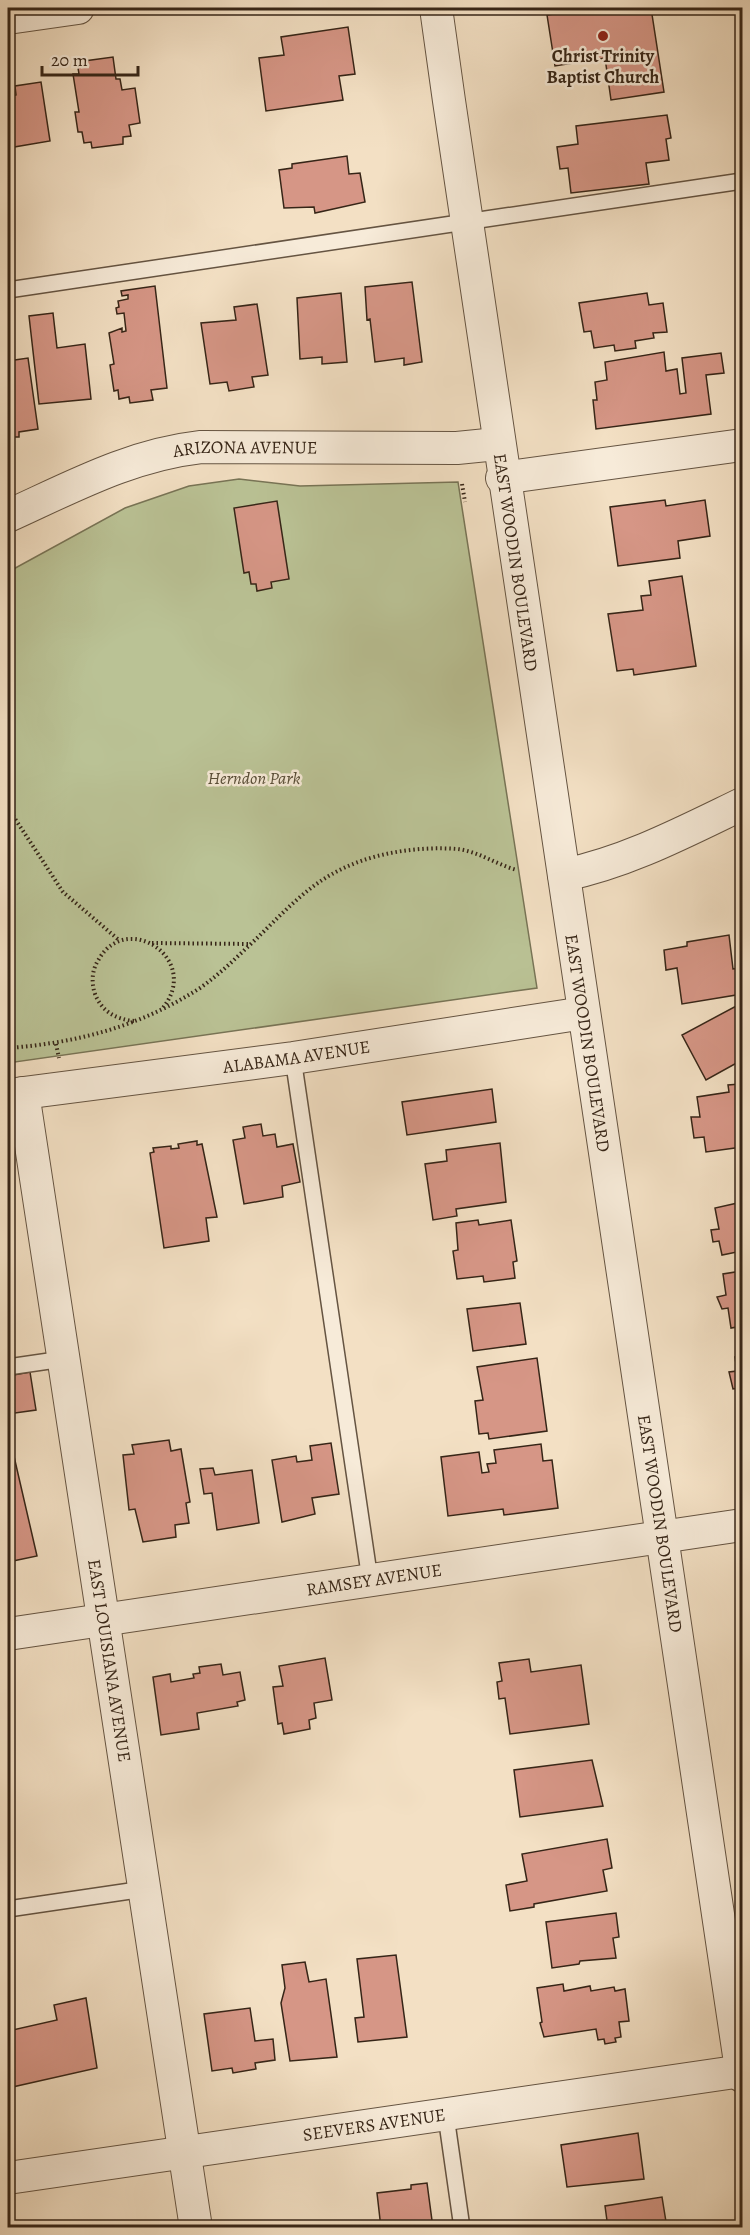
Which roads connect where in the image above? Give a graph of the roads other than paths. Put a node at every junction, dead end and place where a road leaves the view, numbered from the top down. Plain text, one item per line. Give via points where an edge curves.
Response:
1 (78, 8) edge
2 (436, 8) edge
3 (8, 18) edge
4 (742, 181) edge
5 (466, 223) junction
6 (8, 290) edge
7 (497, 444) junction
8 (742, 445) edge
9 (502, 478) junction
10 (8, 516) edge
11 (742, 804) edge
12 (564, 875) junction
13 (584, 1013) junction
14 (293, 1058) junction
15 (15, 1094) edge
16 (63, 1359) junction
17 (8, 1367) edge
18 (742, 1525) edge
19 (663, 1536) junction
20 (370, 1580) junction
21 (103, 1620) junction
22 (8, 1634) edge
23 (144, 1889) junction
24 (8, 1909) edge
25 (742, 2071) edge
26 (742, 2076) edge
27 (446, 2116) junction
28 (184, 2151) junction
29 (8, 2178) edge
30 (196, 2228) edge
31 (462, 2228) edge

1 - 3 street
2 - 5 street, EAST WOODIN BOULEVARD
4 - 5 lane
5 - 6 lane
5 - 7 street, EAST WOODIN BOULEVARD
7 - 9 street, EAST WOODIN BOULEVARD
7 - 10 street, ARIZONA AVENUE via 457,448 201,447 164,451
8 - 9 street
9 - 12 street, EAST WOODIN BOULEVARD
11 - 12 street via 657,845 601,867
12 - 13 street, EAST WOODIN BOULEVARD
13 - 14 street, ALABAMA AVENUE
13 - 19 street, EAST WOODIN BOULEVARD
14 - 15 street, ALABAMA AVENUE
14 - 20 lane
15 - 16 street, EAST LOUISIANA AVENUE
16 - 17 lane
16 - 21 street, EAST LOUISIANA AVENUE
18 - 19 street, RAMSEY AVENUE
19 - 20 street, RAMSEY AVENUE
19 - 25 street, EAST WOODIN BOULEVARD
20 - 21 street, RAMSEY AVENUE
21 - 22 street, RAMSEY AVENUE
21 - 23 street, EAST LOUISIANA AVENUE
23 - 24 lane
23 - 28 street, EAST LOUISIANA AVENUE
25 - 26 street, EAST WOODIN BOULEVARD
25 - 27 street, SEEVERS AVENUE
27 - 28 street, SEEVERS AVENUE
27 - 31 lane
28 - 29 street, SEEVERS AVENUE
28 - 30 street, EAST LOUISIANA AVENUE

